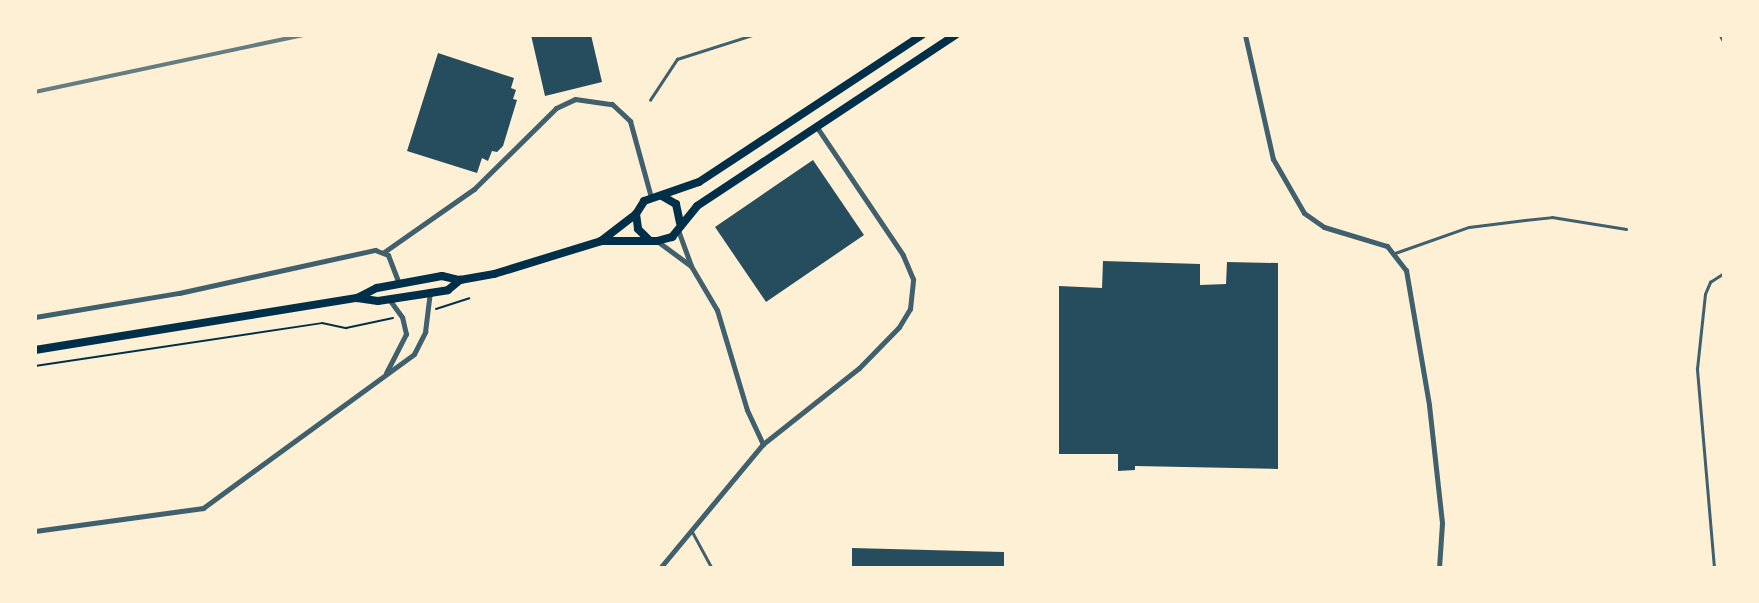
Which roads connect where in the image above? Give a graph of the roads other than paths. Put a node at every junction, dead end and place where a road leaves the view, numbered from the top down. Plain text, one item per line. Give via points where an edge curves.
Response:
1 (752, 35) edge
2 (922, 35) edge
3 (955, 35) edge
4 (1245, 35) edge
5 (1721, 35) edge
6 (1724, 41) edge
7 (650, 100) dead end
8 (816, 126) junction
9 (662, 196) junction
10 (651, 197) junction
11 (636, 214) junction
12 (679, 226) junction
13 (1626, 229) dead end
14 (653, 240) junction
15 (601, 241) junction
16 (384, 252) junction
17 (1395, 253) junction
18 (691, 266) junction
19 (1724, 273) edge
20 (460, 280) junction
21 (399, 283) junction
22 (430, 293) junction
23 (357, 298) junction
24 (388, 299) junction
25 (35, 317) edge
26 (35, 350) edge
27 (384, 376) junction
28 (763, 443) junction
29 (35, 531) edge
30 (692, 531) junction
31 (660, 568) edge
32 (712, 568) edge
33 (1439, 568) edge
34 (1714, 568) edge

1 - 7 lane via 677,59
2 - 9 main road via 699,183
3 - 8 main road
4 - 17 street via 1269,148 1304,213 1324,227 1374,241
5 - 6 street
8 - 12 main road via 697,206
8 - 28 street via 904,255 912,279 912,300 899,327 859,368
9 - 10 main road
9 - 12 main road via 676,204
10 - 11 main road
10 - 16 street via 630,121 612,104 575,99 556,108 474,189
11 - 14 main road via 638,229
11 - 15 main road
12 - 14 main road via 672,237
12 - 18 street
13 - 17 lane via 1552,217 1469,227
14 - 15 main road
14 - 18 street
15 - 20 main road via 536,263
16 - 21 street
16 - 25 street via 356,253 178,293
17 - 33 street via 1411,290 1429,405 1442,523
18 - 28 street via 717,310 747,410
19 - 34 lane via 1710,282 1705,294 1697,369
20 - 21 main road via 442,276
20 - 22 main road via 448,290
21 - 23 main road
22 - 24 main road
22 - 27 street via 423,338 414,354
23 - 24 main road
23 - 26 main road
24 - 27 street via 402,317 406,334
27 - 29 street via 203,508
28 - 30 street
30 - 31 street
30 - 32 lane

